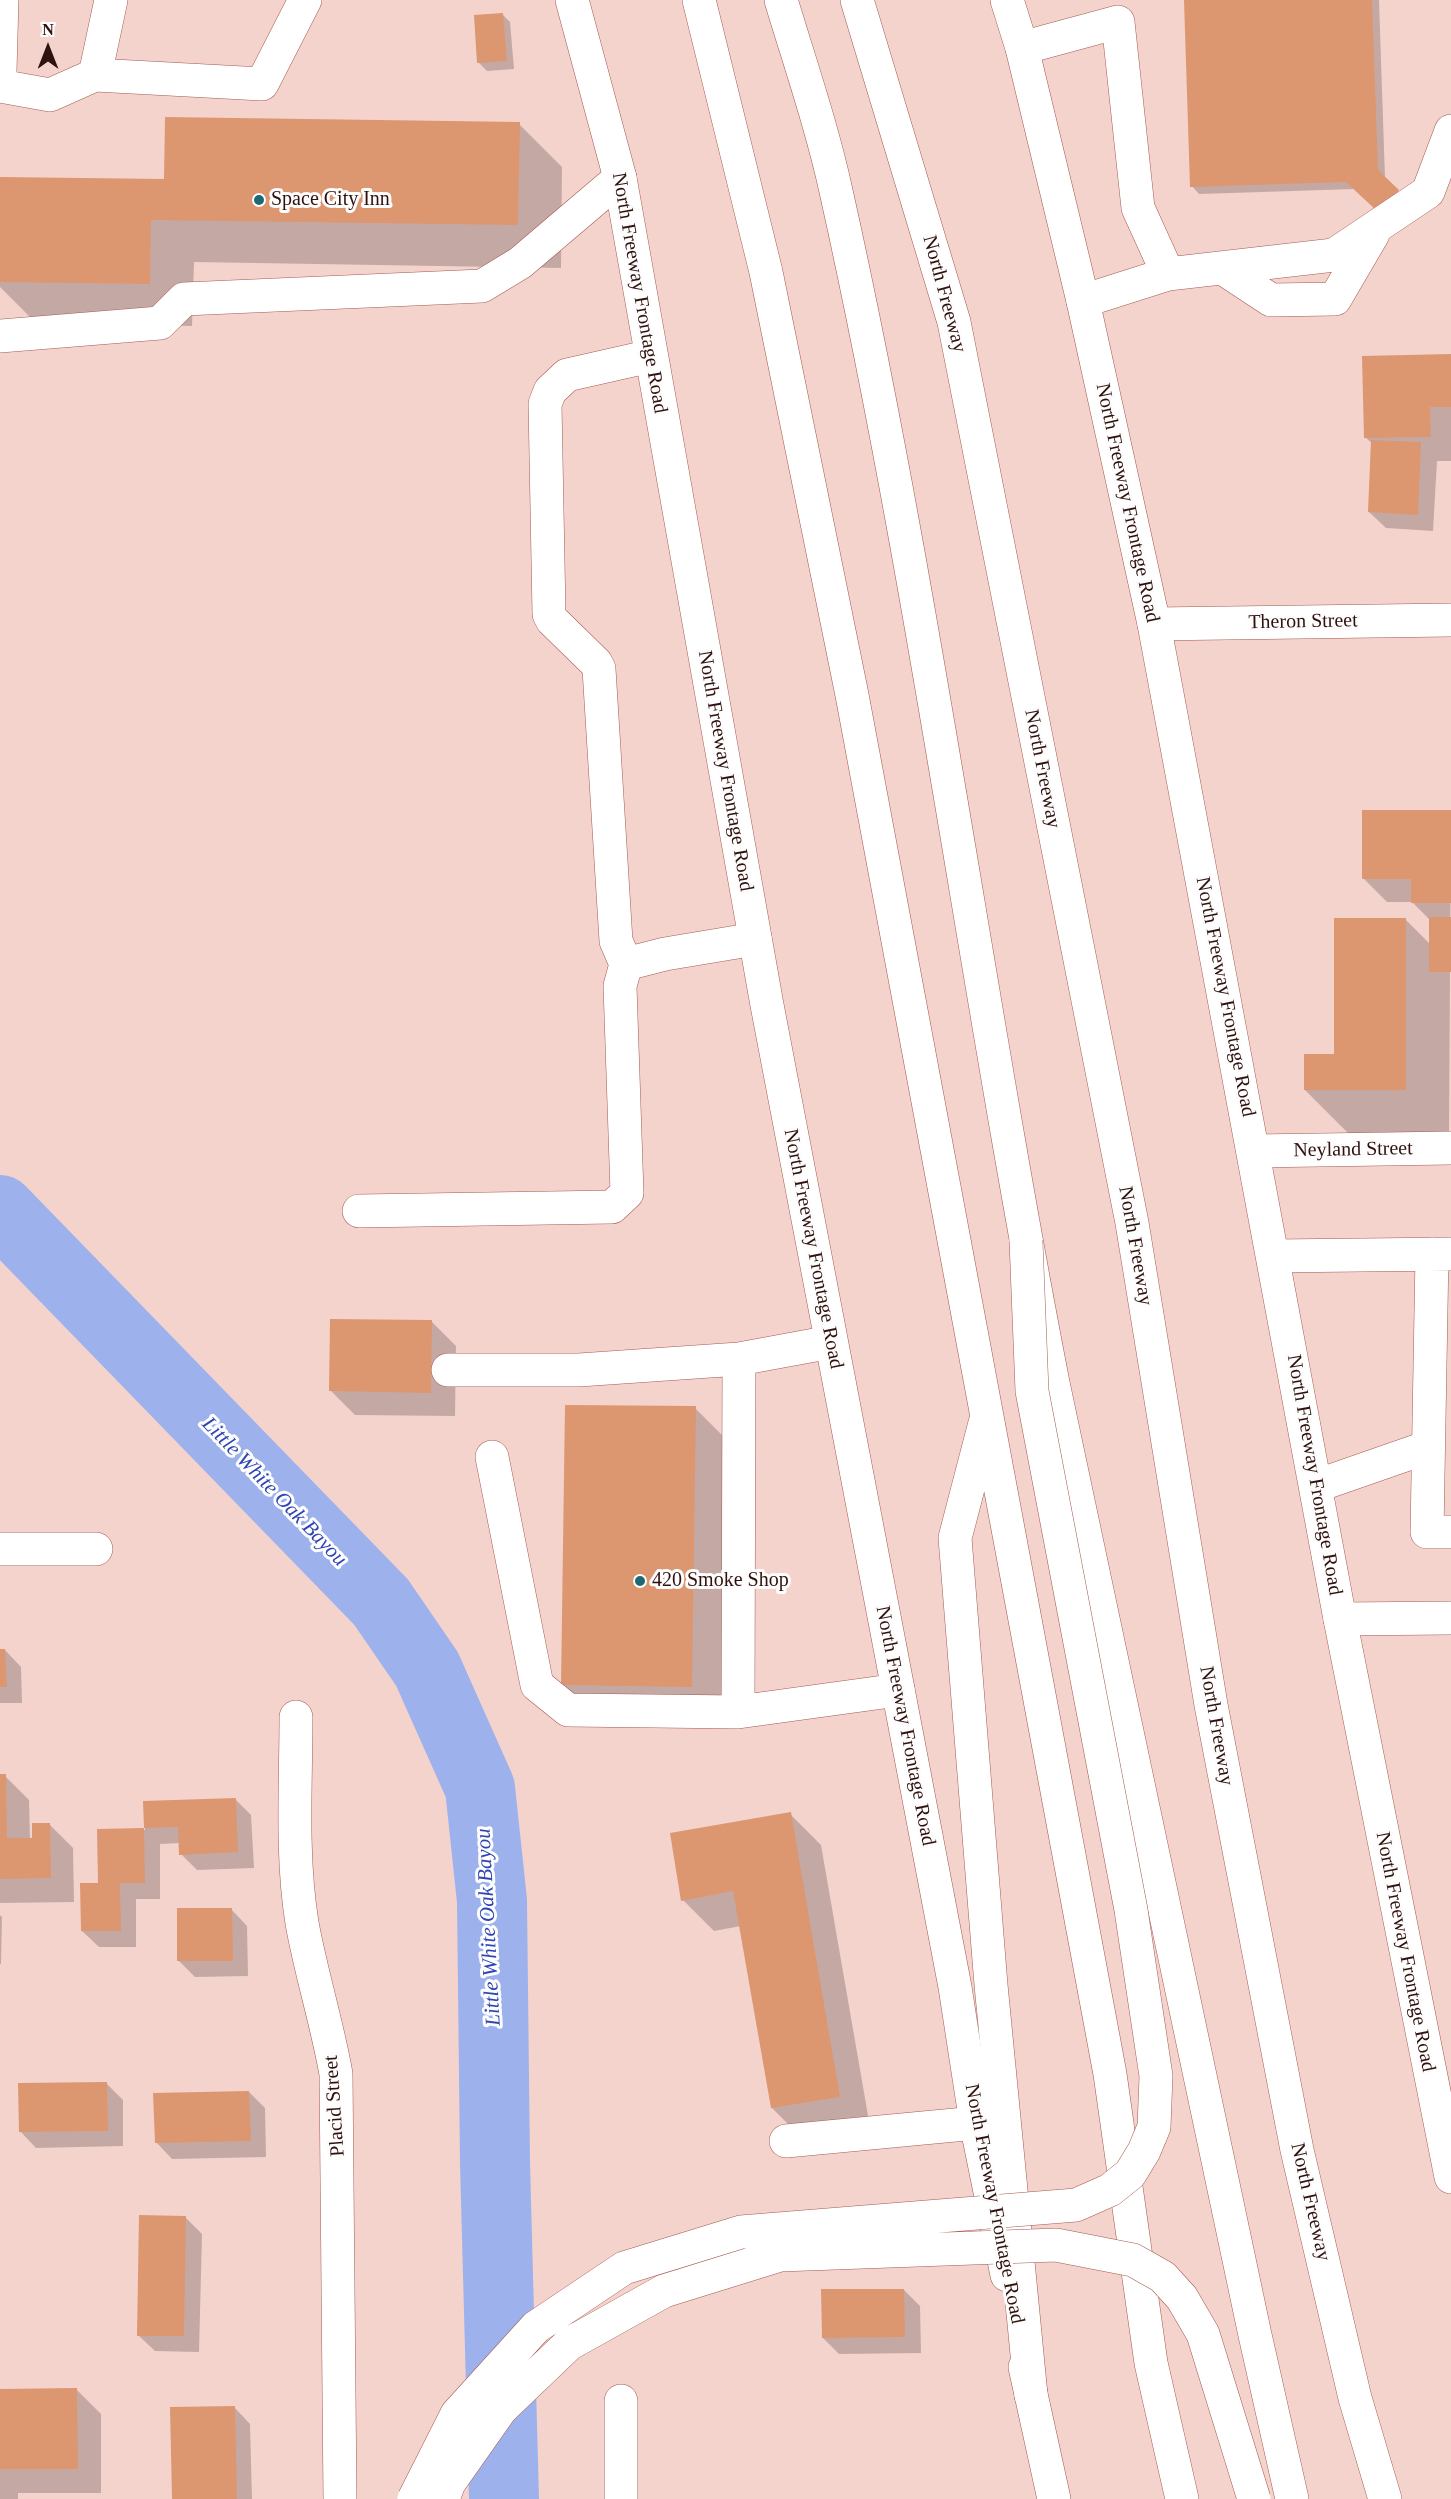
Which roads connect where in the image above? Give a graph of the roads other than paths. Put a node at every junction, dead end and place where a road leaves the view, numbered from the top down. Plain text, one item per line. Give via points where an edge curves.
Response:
1 (2, 0) edge
2 (111, 0) edge
3 (305, 0) edge
4 (561, 0) edge
5 (572, 0) edge
6 (699, 0) edge
7 (781, 0) edge
8 (857, 0) edge
9 (1007, 0) edge
10 (1117, 11) edge
11 (1022, 48) junction
12 (0, 72) edge
13 (95, 75) junction
14 (0, 86) edge
15 (1451, 131) edge
16 (620, 178) junction
17 (1378, 226) junction
18 (1224, 268) junction
19 (1168, 274) junction
20 (1083, 301) junction
21 (0, 336) edge
22 (651, 356) junction
23 (1451, 620) edge
24 (1154, 624) junction
25 (755, 939) junction
26 (626, 964) junction
27 (1451, 1148) edge
28 (1254, 1151) junction
29 (359, 1211) dead end
30 (1026, 1241) junction
31 (1442, 1254) edge
32 (1274, 1256) junction
33 (831, 1342) junction
34 (739, 1359) junction
35 (448, 1370) dead end
36 (988, 1413) junction
37 (1428, 1447) junction
38 (492, 1457) dead end
39 (1316, 1486) junction
40 (1451, 1532) edge
41 (0, 1549) edge
42 (96, 1549) dead end
43 (1451, 1618) edge
44 (1340, 1619) junction
45 (897, 1690) junction
46 (738, 1712) junction
47 (296, 1717) dead end
48 (1441, 2085) edge
49 (976, 2123) junction
50 (786, 2141) dead end
51 (1451, 2177) edge
52 (1031, 2395) junction
53 (621, 2401) dead end
54 (340, 2499) edge
55 (414, 2499) edge
56 (443, 2499) edge
57 (621, 2499) edge
58 (1054, 2499) edge
59 (1182, 2499) edge
60 (1254, 2499) edge
61 (1292, 2499) edge
62 (1385, 2499) edge

1 - 12 main road
2 - 13 main road
3 - 13 main road via 262,84
4 - 5 main road
5 - 16 main road, North Freeway Frontage Road
6 - 36 main road via 775,318 852,695
7 - 30 main road via 835,187 906,533
8 - 62 main road, North Freeway via 954,322 1132,1223 1211,1705 1297,2150 1355,2398
9 - 11 main road, North Freeway Frontage Road
10 - 11 main road
10 - 19 main road via 1138,208
11 - 20 main road, North Freeway Frontage Road
13 - 14 main road via 50,95
15 - 17 main road via 1428,192
16 - 21 main road via 520,263 482,286 184,299 160,323
16 - 22 main road, North Freeway Frontage Road
17 - 18 main road via 1334,255
17 - 18 main road via 1335,299 1271,300
18 - 19 main road
19 - 20 main road
20 - 24 main road, North Freeway Frontage Road
22 - 25 main road, North Freeway Frontage Road
22 - 26 main road via 567,375 550,391 545,404 549,614 599,669 616,941
23 - 24 main road, Theron Street
24 - 28 main road, North Freeway Frontage Road
25 - 26 main road
25 - 33 main road, North Freeway Frontage Road
26 - 29 main road via 620,986 627,1193 620,1202 612,1207
27 - 28 main road, Neyland Street
28 - 32 main road, North Freeway Frontage Road
30 - 55 main road, bridge via 1032,1391 1131,1910 1156,2076 1154,2127 1144,2151 1130,2174 1110,2190 1076,2205 741,2232 624,2268 536,2327 458,2414
30 - 61 main road, bridge via 1055,1395
31 - 32 main road
31 - 37 main road
32 - 39 main road, North Freeway Frontage Road
33 - 34 main road
33 - 45 main road, North Freeway Frontage Road
34 - 35 main road via 579,1370
34 - 46 main road
36 - 52 main road via 955,1538 991,1985
36 - 59 main road via 1110,2074 1151,2363
37 - 39 main road
37 - 40 main road via 1427,1532
38 - 46 main road via 537,1685 568,1710
39 - 44 main road, North Freeway Frontage Road
41 - 42 main road
43 - 44 main road
44 - 48 main road, North Freeway Frontage Road
45 - 46 main road
45 - 49 main road, North Freeway Frontage Road via 955,1987
47 - 54 main road, Placid Street via 296,1862 302,1923 336,2074
48 - 51 main road, North Freeway Frontage Road
49 - 50 main road
49 - 52 main road, North Freeway Frontage Road
52 - 58 main road, North Freeway Frontage Road
53 - 57 main road
56 - 60 main road, bridge via 449,2482 501,2409 570,2344 664,2291 780,2255 1056,2245 1133,2260 1163,2277 1182,2298 1203,2334

